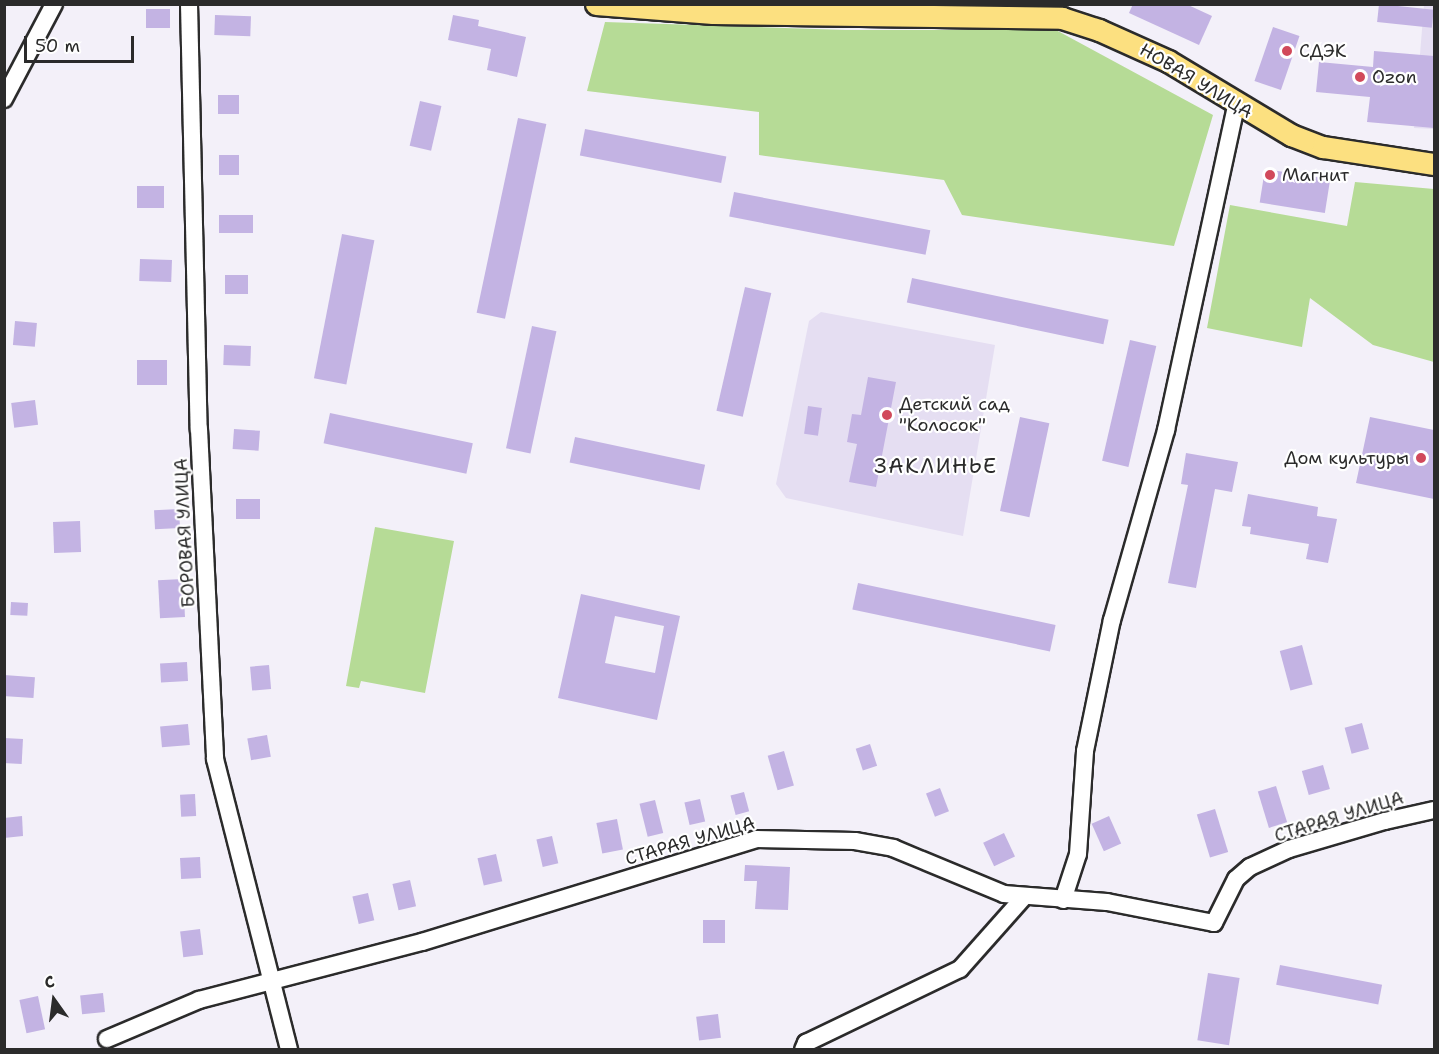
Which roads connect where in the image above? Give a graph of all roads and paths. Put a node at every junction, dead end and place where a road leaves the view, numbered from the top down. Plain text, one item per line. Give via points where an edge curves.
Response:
1 (54, 4) edge
2 (189, 4) edge
3 (596, 4) edge
4 (4, 99) edge
5 (1236, 105) junction
6 (1434, 164) edge
7 (1434, 810) edge
8 (1023, 898) junction
9 (1063, 900) junction
10 (271, 979) junction
11 (107, 1039) dead end
12 (289, 1050) edge
13 (803, 1050) edge

1 - 4 street
2 - 10 street, БОРОВАЯ УЛИЦА via 199,429 215,759
3 - 5 main road, НОВАЯ УЛИЦА via 713,13 1062,18 1134,44
5 - 6 main road, НОВАЯ УЛИЦА via 1274,127 1323,147
5 - 9 street via 1166,430 1112,620 1085,750 1078,854
7 - 9 street, СТАРАЯ УЛИЦА via 1289,849 1250,867 1236,879 1214,923 1107,902
8 - 9 street, СТАРАЯ УЛИЦА
8 - 10 street, СТАРАЯ УЛИЦА via 1004,894 893,848 813,838 756,839 422,942
8 - 13 street via 960,969 806,1043
10 - 11 street, СТАРАЯ УЛИЦА via 199,1000
10 - 12 street, БОРОВАЯ УЛИЦА

